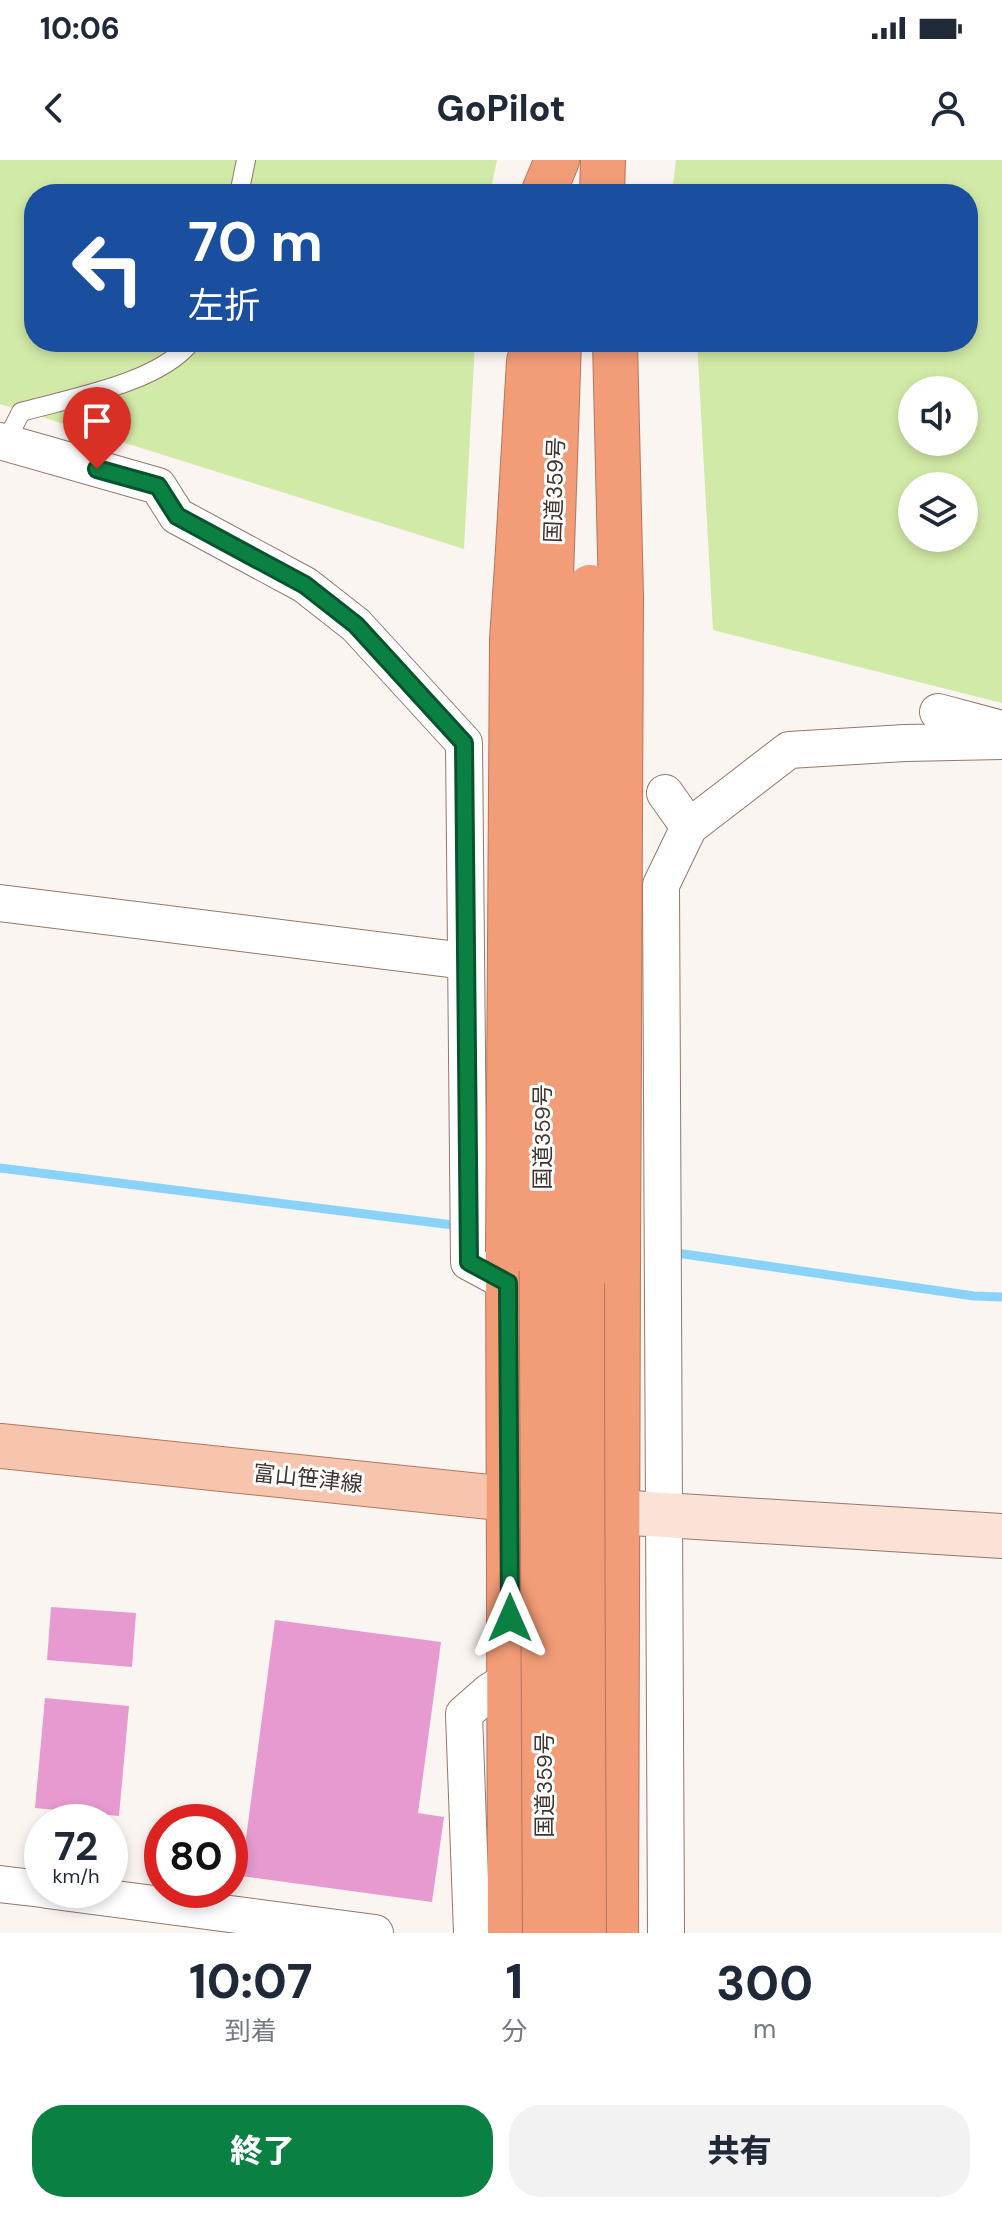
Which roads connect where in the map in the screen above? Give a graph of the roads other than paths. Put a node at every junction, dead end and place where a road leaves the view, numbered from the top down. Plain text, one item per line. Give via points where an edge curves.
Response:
1 (246, 160) edge
2 (557, 160) edge
3 (565, 160) edge
4 (603, 160) edge
5 (241, 184) edge
6 (547, 184) edge
7 (564, 184) edge
8 (602, 184) edge
9 (184, 352) edge
10 (529, 352) edge
11 (559, 352) edge
12 (592, 352) edge
13 (615, 352) edge
14 (3, 442) edge
15 (938, 712) dead end
16 (1002, 729) edge
17 (1002, 741) edge
18 (665, 793) dead end
19 (689, 827) junction
20 (0, 903) edge
21 (465, 961) junction
22 (508, 1268) junction
23 (0, 1446) edge
24 (509, 1499) junction
25 (616, 1512) junction
26 (663, 1515) junction
27 (1002, 1536) edge
28 (511, 1678) junction
29 (0, 1884) edge
30 (24, 1887) edge
31 (128, 1901) edge
32 (375, 1933) edge
33 (472, 1933) edge
34 (510, 1933) edge
35 (545, 1933) edge
36 (584, 1933) edge
37 (616, 1933) edge
38 (666, 1933) edge

1 - 5 lane
2 - 6 highway
3 - 7 highway
4 - 8 highway
9 - 14 lane via 149,375 21,412
10 - 22 highway, bridge via 512,639
11 - 35 highway, 国道359号, bridge via 541,1154
12 - 36 highway, 国道359号, bridge via 583,848
13 - 25 highway, bridge via 621,597
14 - 21 street via 158,486 177,516 305,585 356,625 464,743
15 - 16 street
17 - 19 street via 789,750
18 - 19 street
19 - 26 street via 661,885
20 - 21 street
21 - 22 street via 469,1262
22 - 24 highway
23 - 24 main road, 富山笹津線
24 - 25 main road, 富山笹津線
24 - 28 highway
25 - 26 street
25 - 37 highway
26 - 27 street
26 - 38 street
28 - 33 street via 464,1714
28 - 34 highway
29 - 30 street
31 - 32 street

